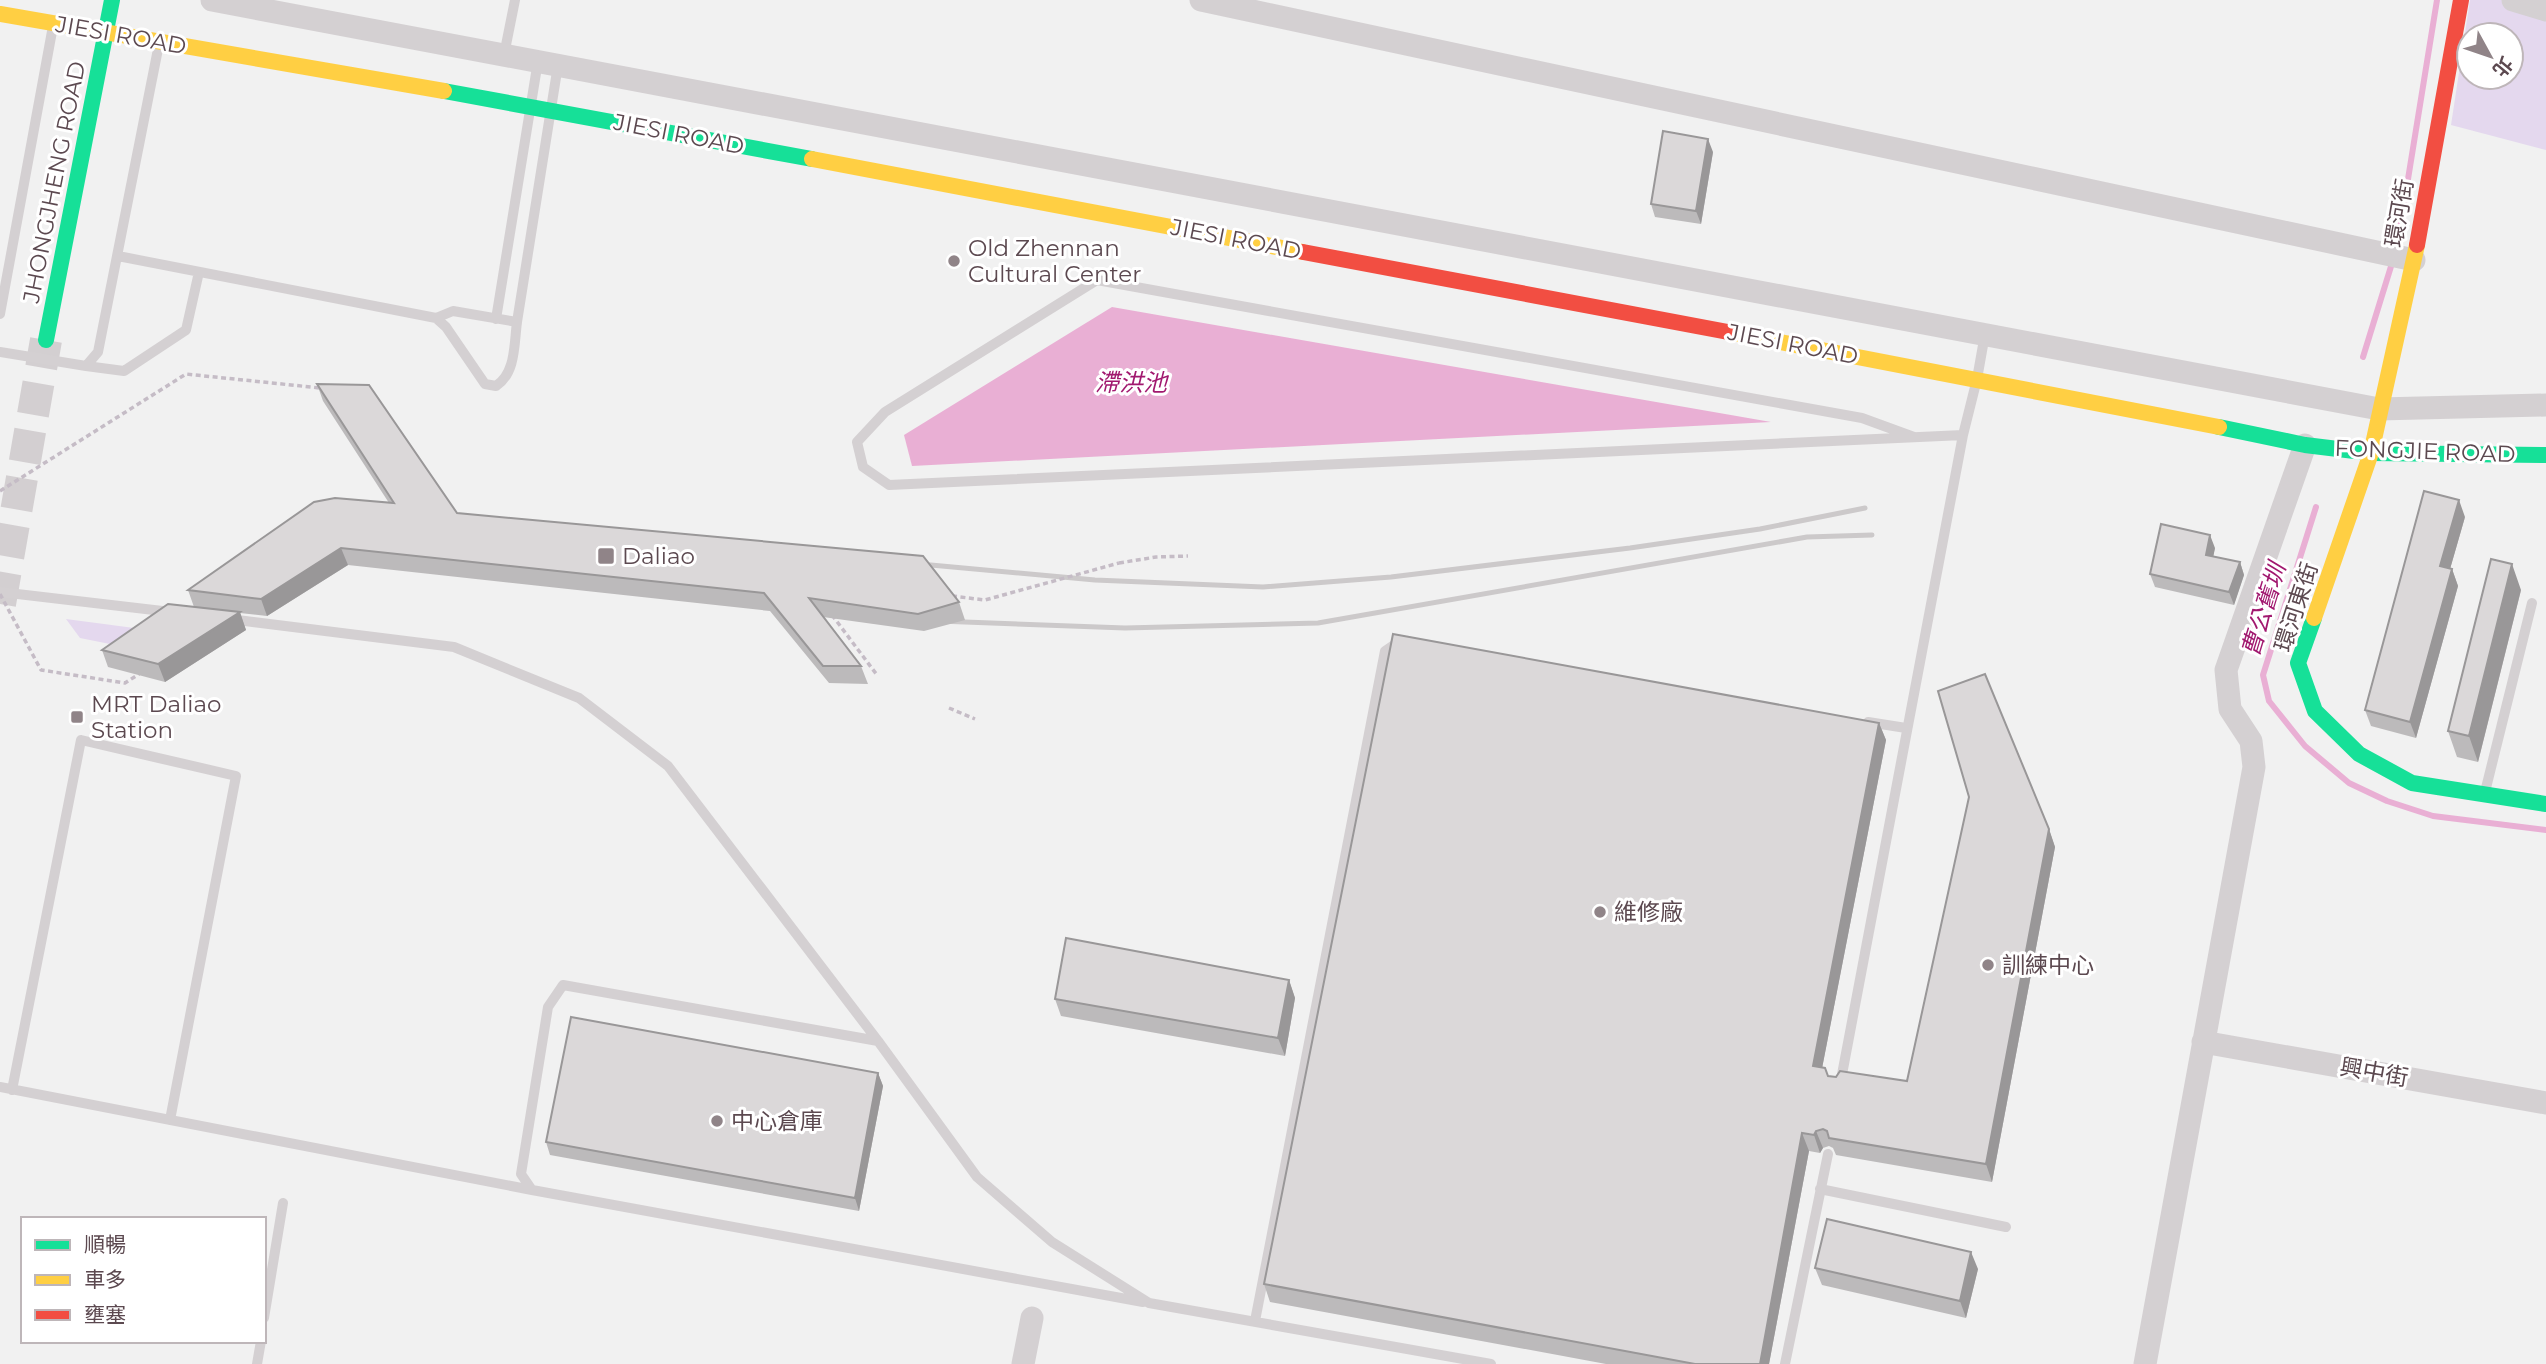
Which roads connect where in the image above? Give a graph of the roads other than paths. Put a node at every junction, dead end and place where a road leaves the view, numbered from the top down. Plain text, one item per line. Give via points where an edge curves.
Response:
1 (112, 0) edge
2 (212, 0) edge
3 (515, 0) edge
4 (1201, 0) edge
5 (2461, 0) edge
6 (2513, 0) edge
7 (2546, 10) edge
8 (0, 14) edge
9 (54, 23) junction
10 (106, 33) junction
11 (160, 41) junction
12 (504, 55) junction
13 (548, 63) junction
14 (532, 106) junction
15 (551, 110) junction
16 (118, 256) junction
17 (2402, 257) junction
18 (199, 272) junction
19 (0, 314) edge
20 (436, 318) junction
21 (496, 318) junction
22 (517, 322) junction
23 (1985, 334) junction
24 (46, 340) tunnel mouth
25 (0, 352) edge
26 (86, 366) junction
27 (1978, 379) junction
28 (2303, 394) joint
29 (2546, 405) edge
30 (2379, 409) junction
31 (2375, 432) joint
32 (1963, 435) junction
33 (1914, 437) junction
34 (2305, 445) junction
35 (2371, 453) junction
36 (2546, 455) edge
37 (0, 593) edge
38 (2532, 603) dead end
39 (179, 613) edge
40 (220, 618) edge
41 (1416, 641) edge
42 (1852, 719) edge
43 (1906, 728) junction
44 (2485, 795) junction
45 (2546, 804) edge
46 (878, 1041) junction
47 (2203, 1042) junction
48 (1839, 1087) edge
49 (6, 1088) edge
50 (2546, 1103) edge
51 (170, 1120) junction
52 (1828, 1154) edge
53 (1820, 1189) junction
54 (532, 1191) junction
55 (283, 1203) dead end
56 (2006, 1227) dead end
57 (1149, 1303) junction
58 (266, 1306) edge
59 (1032, 1318) dead end
60 (1255, 1321) junction
61 (261, 1343) edge
62 (257, 1364) edge
63 (1023, 1364) edge
64 (1491, 1364) edge
65 (1785, 1364) edge
66 (2144, 1364) edge

1 - 10 street, JHONGJHENG ROAD
2 - 12 street, JIESI ROAD
3 - 12 lane
4 - 17 street
5 - 17 street, 環河街
6 - 7 street
8 - 9 street, JIESI ROAD
9 - 10 street, JIESI ROAD
9 - 19 lane
10 - 11 street, JIESI ROAD
10 - 24 street, JHONGJHENG ROAD
11 - 14 street, JIESI ROAD
11 - 16 lane
12 - 13 street, JIESI ROAD
13 - 14 lane
13 - 15 lane
13 - 23 street, JIESI ROAD
14 - 15 street, JIESI ROAD
14 - 21 lane
15 - 22 lane
15 - 27 street, JIESI ROAD
16 - 18 lane
16 - 26 lane via 98,352
17 - 30 street, 環河街
18 - 20 lane
18 - 26 lane via 186,330 124,371
20 - 21 lane via 453,312
20 - 22 lane via 491,387 510,372
21 - 22 lane
23 - 27 lane
23 - 28 street, JIESI ROAD
25 - 26 lane
27 - 32 lane
27 - 34 street, JIESI ROAD
28 - 30 street, FONGJIE ROAD
29 - 30 street, FONGJIE ROAD
30 - 31 street, 環河街
31 - 35 street, 環河東街
32 - 33 lane
32 - 43 lane
33 - 33 lane via 1862,418 1097,280 885,412 857,442 863,467 889,485
34 - 35 street, FONGJIE ROAD
34 - 47 street via 2226,670 2231,709 2251,741 2255,767
35 - 36 street, FONGJIE ROAD
35 - 44 street, 環河東街 via 2298,663 2315,711 2359,754 2412,783
37 - 39 lane
38 - 44 lane
40 - 46 lane via 454,647 579,698 668,766
41 - 60 lane via 1402,639 1385,651
42 - 43 lane
43 - 48 lane
44 - 45 street, 環河東街
46 - 54 lane via 563,985 548,1007 521,1174
46 - 57 lane via 977,1177 1052,1242
47 - 50 street, 興中街
47 - 66 street
49 - 51 lane
49 - 51 lane via 81,740 236,776
51 - 54 lane
52 - 53 lane
53 - 56 lane
53 - 65 lane
54 - 57 lane
55 - 58 lane
57 - 60 lane
59 - 63 street
60 - 64 lane
61 - 62 lane

